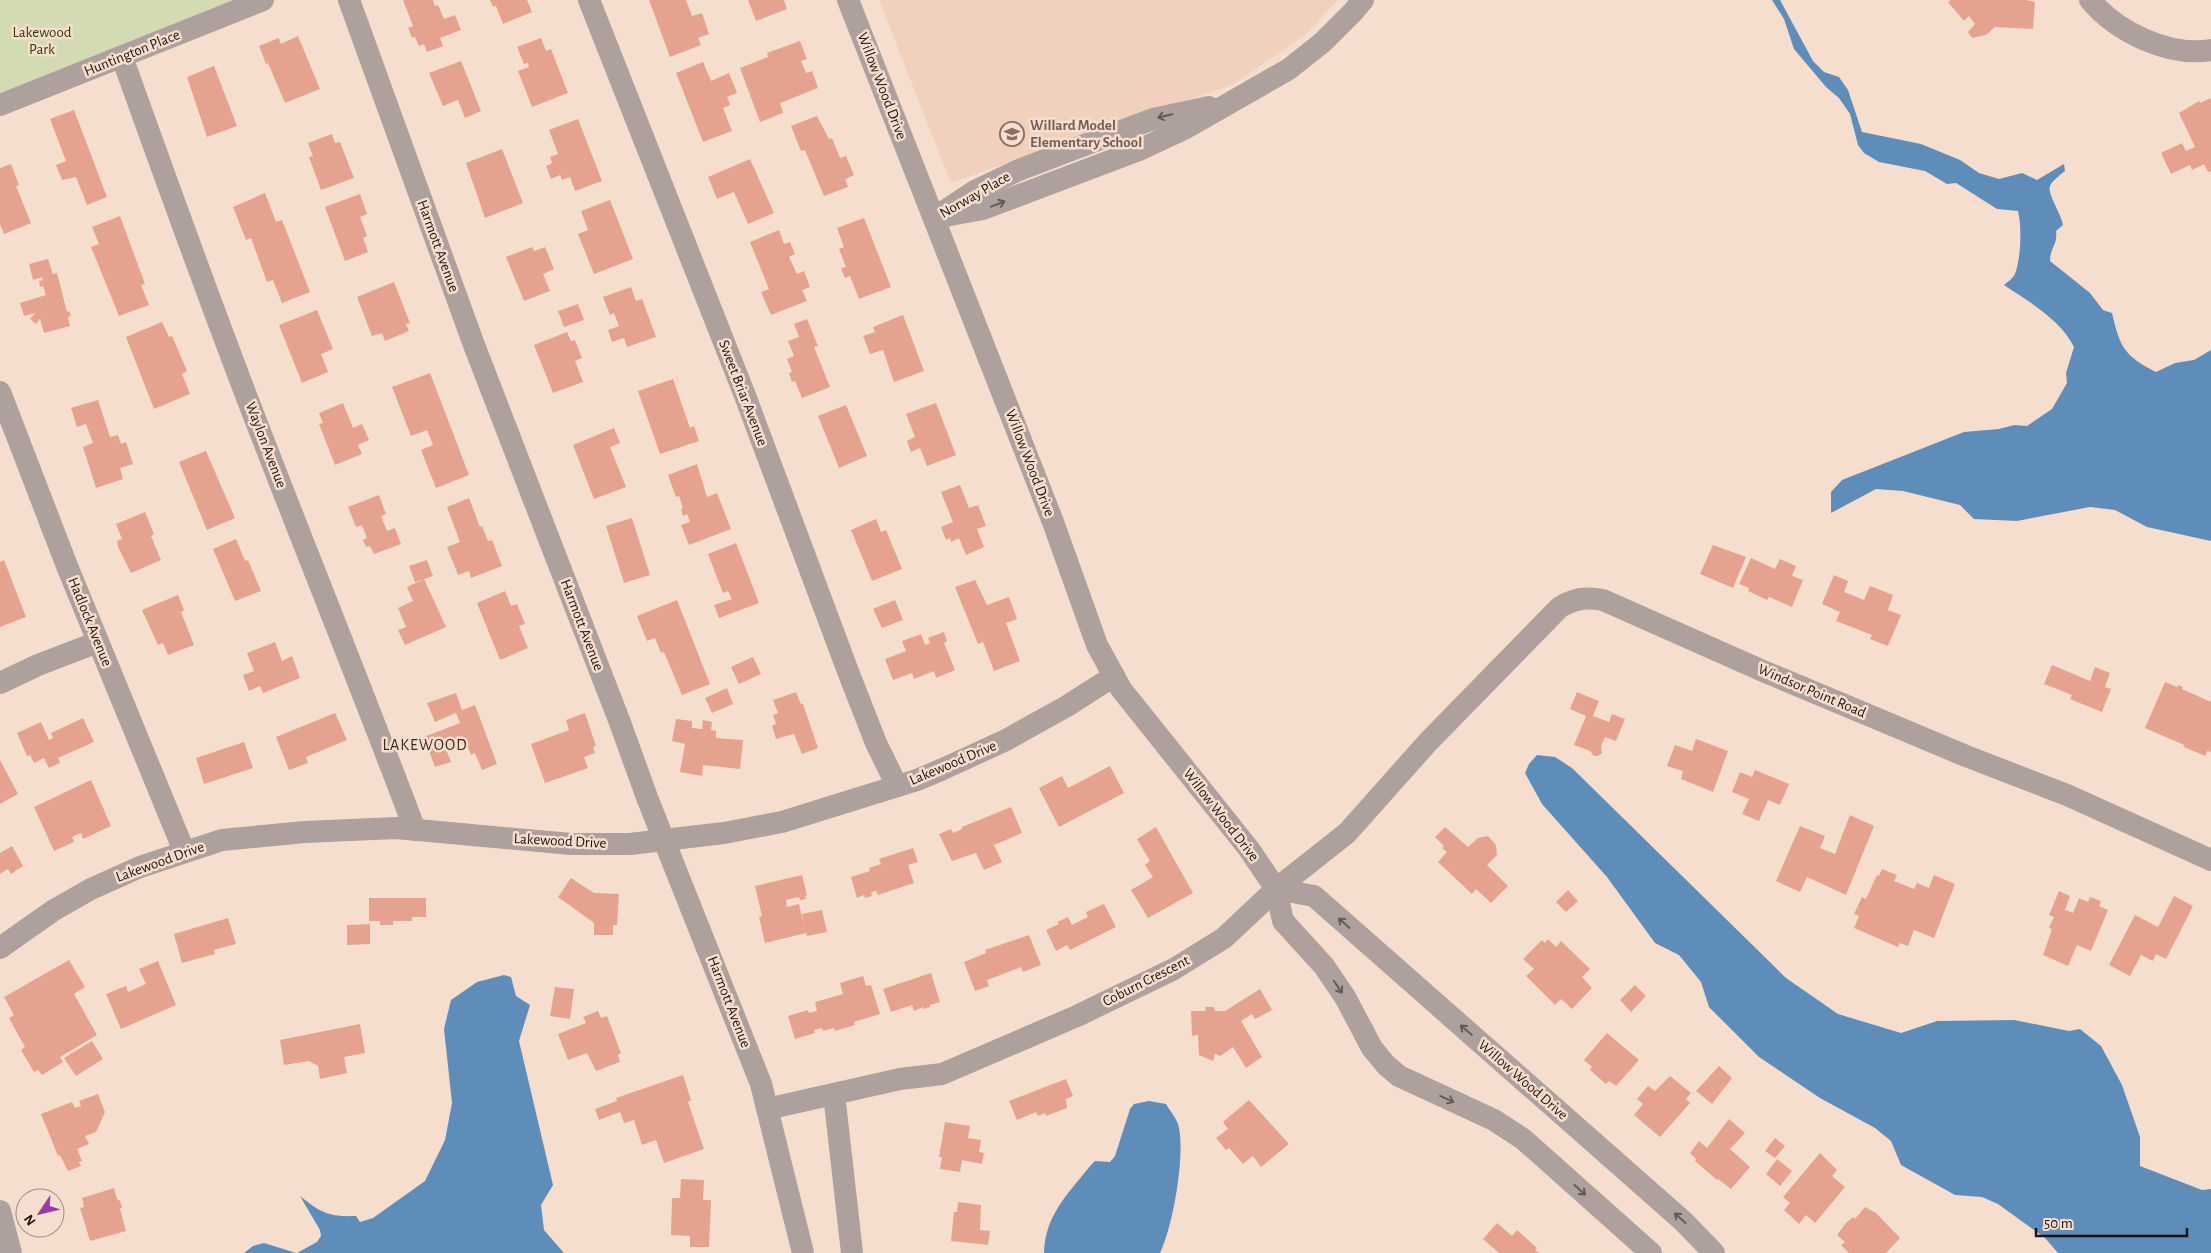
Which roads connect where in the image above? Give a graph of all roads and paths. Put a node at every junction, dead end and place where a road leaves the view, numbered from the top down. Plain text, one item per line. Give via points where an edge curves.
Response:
1 (263, 0) edge
2 (349, 0) edge
3 (589, 0) edge
4 (848, 0) edge
5 (1363, 0) edge
6 (2090, 0) edge
7 (2211, 50) edge
8 (122, 57) junction
9 (0, 105) edge
10 (934, 218) junction
11 (0, 392) edge
12 (98, 642) junction
13 (1114, 676) junction
14 (0, 683) edge
15 (1448, 721) joint
16 (897, 786) junction
17 (415, 830) junction
18 (665, 841) junction
19 (184, 851) junction
20 (2211, 860) edge
21 (1276, 889) junction
22 (0, 948) edge
23 (834, 1094) junction
24 (767, 1109) junction
25 (0, 1211) edge
26 (11, 1253) edge
27 (803, 1253) edge
28 (852, 1253) edge
29 (1651, 1253) edge
30 (1714, 1253) edge

1 - 8 street, Huntington Place
2 - 18 street, Harmott Avenue via 474,345
3 - 16 street, Sweet Briar Avenue via 876,743
4 - 10 street, Willow Wood Drive
5 - 10 street, Norway Place via 1323,42 1289,69 1230,102 1153,119 1019,170
6 - 7 street via 2117,24 2152,42 2188,51
8 - 9 street, Huntington Place
8 - 17 street, Waylon Avenue via 254,417
10 - 13 street, Willow Wood Drive via 1053,522 1097,645
11 - 12 street, Hadlock Avenue
12 - 14 street
12 - 19 street, Hadlock Avenue
13 - 16 street, Lakewood Drive via 1006,740
13 - 21 street, Willow Wood Drive via 1249,849
15 - 20 street, Windsor Point Road via 1560,607 1586,597 1603,600 1763,671 2067,795
15 - 21 street, Coburn Crescent via 1347,833
16 - 18 street, Lakewood Drive via 782,822
17 - 18 street, Lakewood Drive via 571,844
17 - 19 street, Lakewood Drive via 396,828 250,836
18 - 24 street, Harmott Avenue via 761,1084
19 - 22 street, Lakewood Drive via 140,866 91,889 54,910
21 - 23 street, Coburn Crescent via 1224,938 1174,969 1077,1016 942,1074 900,1079
21 -> 29 street, Willow Wood Drive via 1283,921 1324,966 1372,1048 1386,1065 1399,1076 1494,1120 1523,1139
30 -> 21 street, Willow Wood Drive via 1683,1221 1314,896
23 - 24 street, Coburn Crescent
23 - 28 street
24 - 27 street, Harmott Avenue
25 - 26 street

